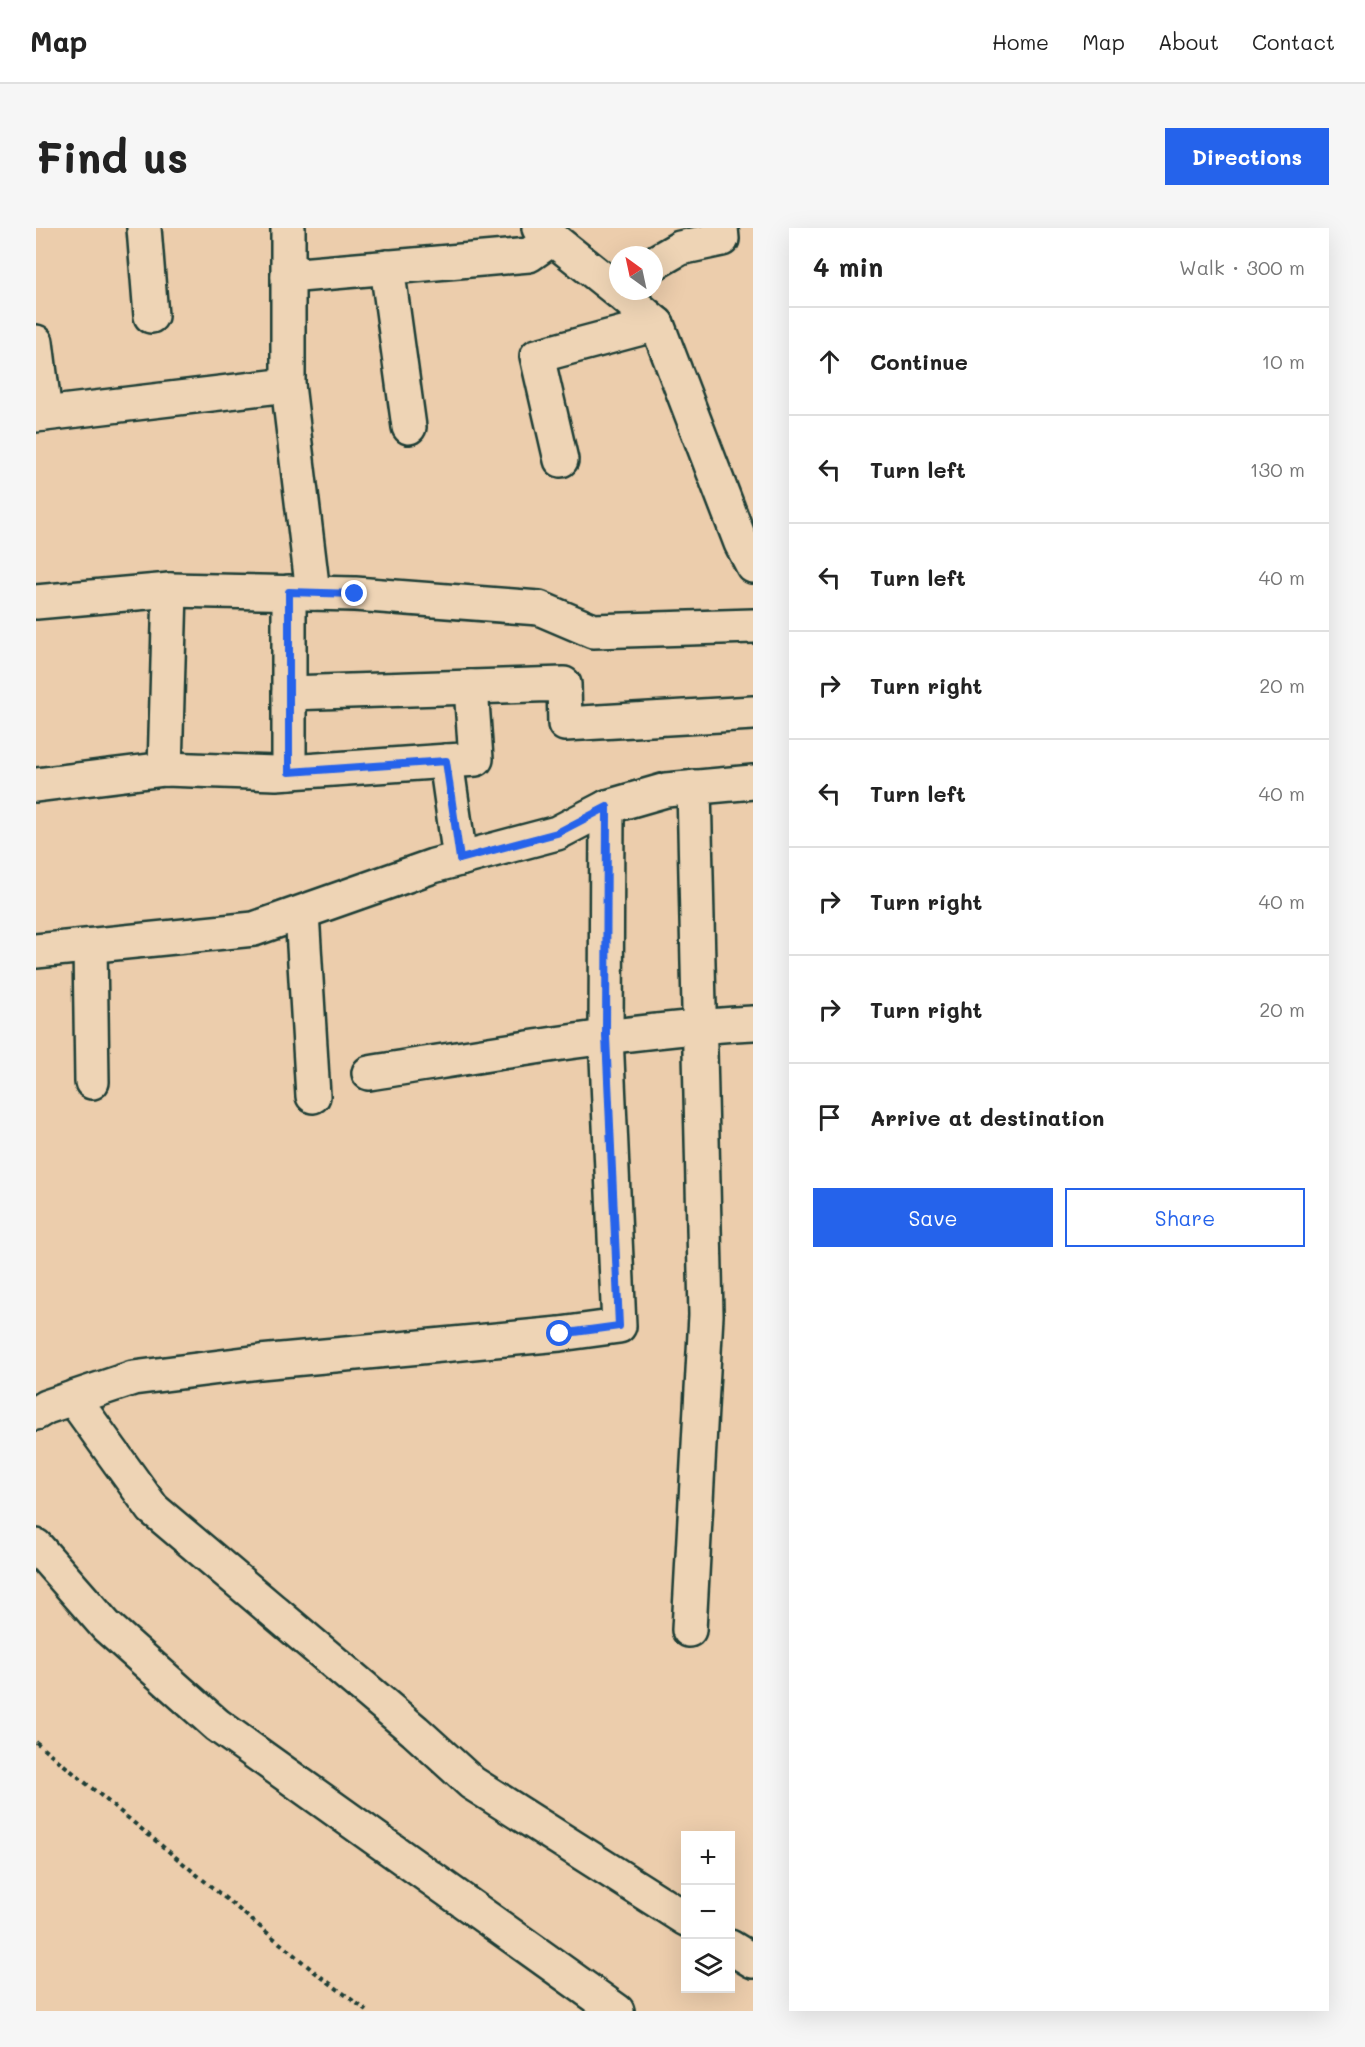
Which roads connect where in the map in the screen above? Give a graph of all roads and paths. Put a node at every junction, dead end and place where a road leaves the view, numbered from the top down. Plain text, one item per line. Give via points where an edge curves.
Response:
1 (144, 228) edge
2 (288, 228) edge
3 (721, 228) edge
4 (545, 234) edge
5 (663, 258) edge
6 (387, 267) junction
7 (288, 276) junction
8 (609, 282) edge
9 (630, 300) edge
10 (151, 316) dead end
11 (657, 324) junction
12 (36, 342) edge
13 (288, 385) junction
14 (40, 414) edge
15 (409, 427) dead end
16 (561, 460) dead end
17 (753, 566) edge
18 (170, 590) junction
19 (301, 593) junction
20 (36, 602) edge
21 (753, 626) edge
22 (471, 687) junction
23 (289, 693) junction
24 (753, 713) edge
25 (446, 761) junction
26 (165, 769) junction
27 (289, 772) junction
28 (753, 782) edge
29 (36, 784) edge
30 (694, 787) junction
31 (607, 807) junction
32 (460, 859) junction
33 (302, 913) junction
34 (90, 946) junction
35 (36, 951) edge
36 (753, 1023) edge
37 (698, 1026) junction
38 (606, 1036) junction
39 (369, 1074) dead end
40 (92, 1082) dead end
41 (313, 1096) dead end
42 (73, 1398) junction
43 (36, 1413) edge
44 (36, 1546) edge
45 (688, 1630) dead end
46 (36, 1743) edge
47 (681, 1915) edge
48 (735, 1950) edge
49 (753, 1961) edge
50 (367, 2011) edge
51 (617, 2011) edge

1 - 10 street
2 - 7 street
3 - 5 street via 722,239 680,248
4 - 6 street via 529,255
4 - 8 street
6 - 7 street
6 - 15 street
7 - 13 street
9 - 11 street
11 - 16 street via 537,356
11 - 17 street
12 - 14 street
13 - 14 street
13 - 19 street
18 - 19 street
18 - 20 street
18 - 26 street
19 - 21 street via 539,609 593,631
19 - 23 street
22 - 23 street
22 - 24 street via 564,684 565,724
22 - 25 street via 476,759
23 - 27 street
25 - 27 street
25 - 32 street
26 - 27 street
26 - 29 street
28 - 30 street
30 - 31 street via 666,790
30 - 37 street
31 - 32 street via 557,833
31 - 38 street
32 - 33 street
33 - 34 street via 254,929
33 - 41 street
34 - 35 street
34 - 40 street
36 - 37 street
37 - 38 street
37 - 45 street via 706,1315
38 - 39 street
38 - 42 street via 619,1326 133,1378
42 - 43 street
42 - 47 street via 153,1509 472,1783
44 - 51 street via 106,1626 217,1725
46 - 50 path
48 - 49 street

